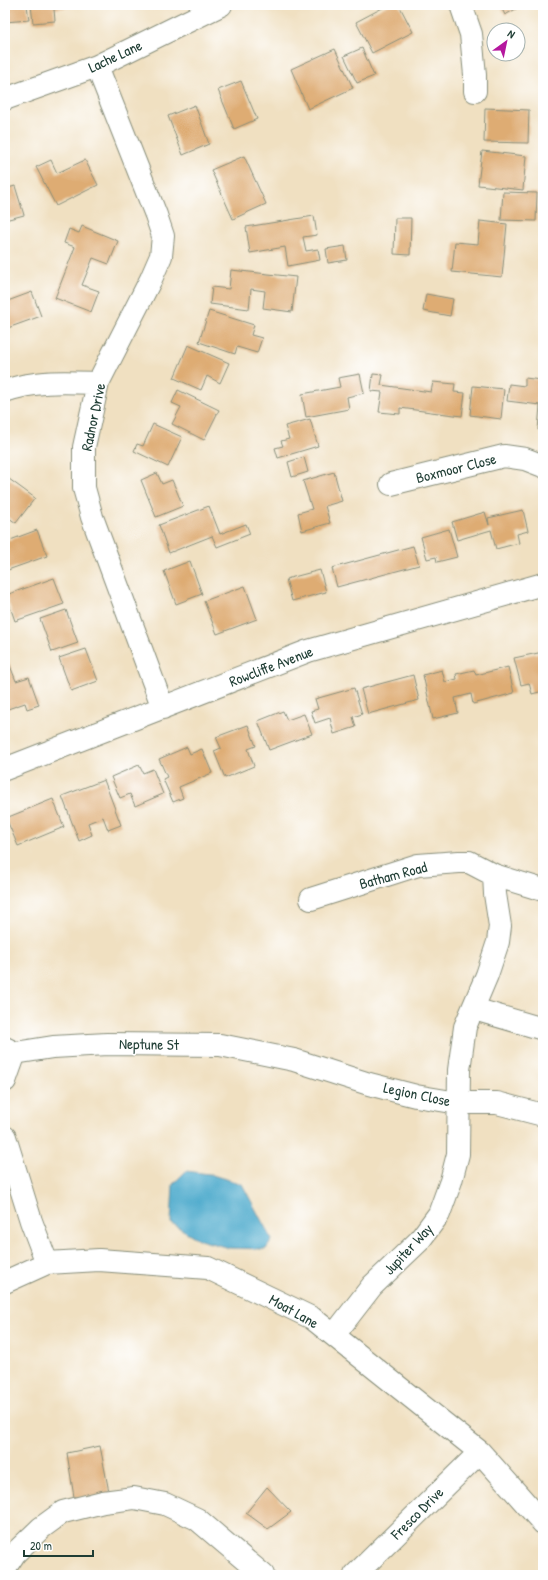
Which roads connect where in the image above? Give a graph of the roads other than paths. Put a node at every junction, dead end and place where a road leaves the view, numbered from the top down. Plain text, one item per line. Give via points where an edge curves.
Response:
1 (220, 5) edge
2 (461, 5) edge
3 (97, 66) junction
4 (475, 90) dead end
5 (5, 99) edge
6 (98, 383) junction
7 (5, 392) edge
8 (543, 466) edge
9 (391, 484) dead end
10 (543, 584) edge
11 (164, 708) junction
12 (5, 769) edge
13 (494, 875) junction
14 (543, 890) edge
15 (311, 899) dead end
16 (474, 1009) junction
17 (543, 1029) edge
18 (10, 1051) edge
19 (294, 1060) joint
20 (5, 1081) edge
21 (458, 1103) junction
22 (543, 1115) edge
23 (5, 1137) edge
24 (47, 1262) junction
25 (5, 1282) edge
26 (334, 1335) junction
27 (480, 1452) junction
28 (543, 1522) edge
29 (5, 1568) edge
30 (263, 1575) edge
31 (355, 1575) edge

1 - 3 street, Lache Lane
2 - 4 street via 471,34
3 - 5 street, Lache Lane
3 - 6 street, Radnor Drive via 163,236 161,256 151,279
6 - 7 street via 52,382 19,386
6 - 11 street, Radnor Drive via 84,447 84,488 92,517
8 - 9 street, Boxmoor Close via 525,459 504,456
10 - 11 street, Rowcliffe Avenue via 308,651
11 - 12 street, Rowcliffe Avenue
13 - 14 street, Batham Road
13 - 15 street, Batham Road via 469,862 418,865
13 - 16 street, Jupiter Way via 500,926 498,942
16 - 17 street
16 - 21 street, Jupiter Way via 465,1027 458,1070
18 - 19 street, Neptune St via 107,1044 220,1045
18 - 20 street
19 - 21 street, Legion Close via 369,1084
21 - 22 street, Legion Close via 497,1103
21 - 26 street, Jupiter Way via 458,1154 439,1214 419,1241 372,1286
23 - 24 street via 31,1221
24 - 25 street, Moat Lane
24 - 26 street, Moat Lane via 99,1260 208,1268 312,1318
26 - 27 street, Moat Lane
27 - 28 street, Moat Lane
27 - 31 street, Fresco Drive
29 - 30 street via 41,1528 63,1512 103,1502 134,1498 165,1504 197,1519

